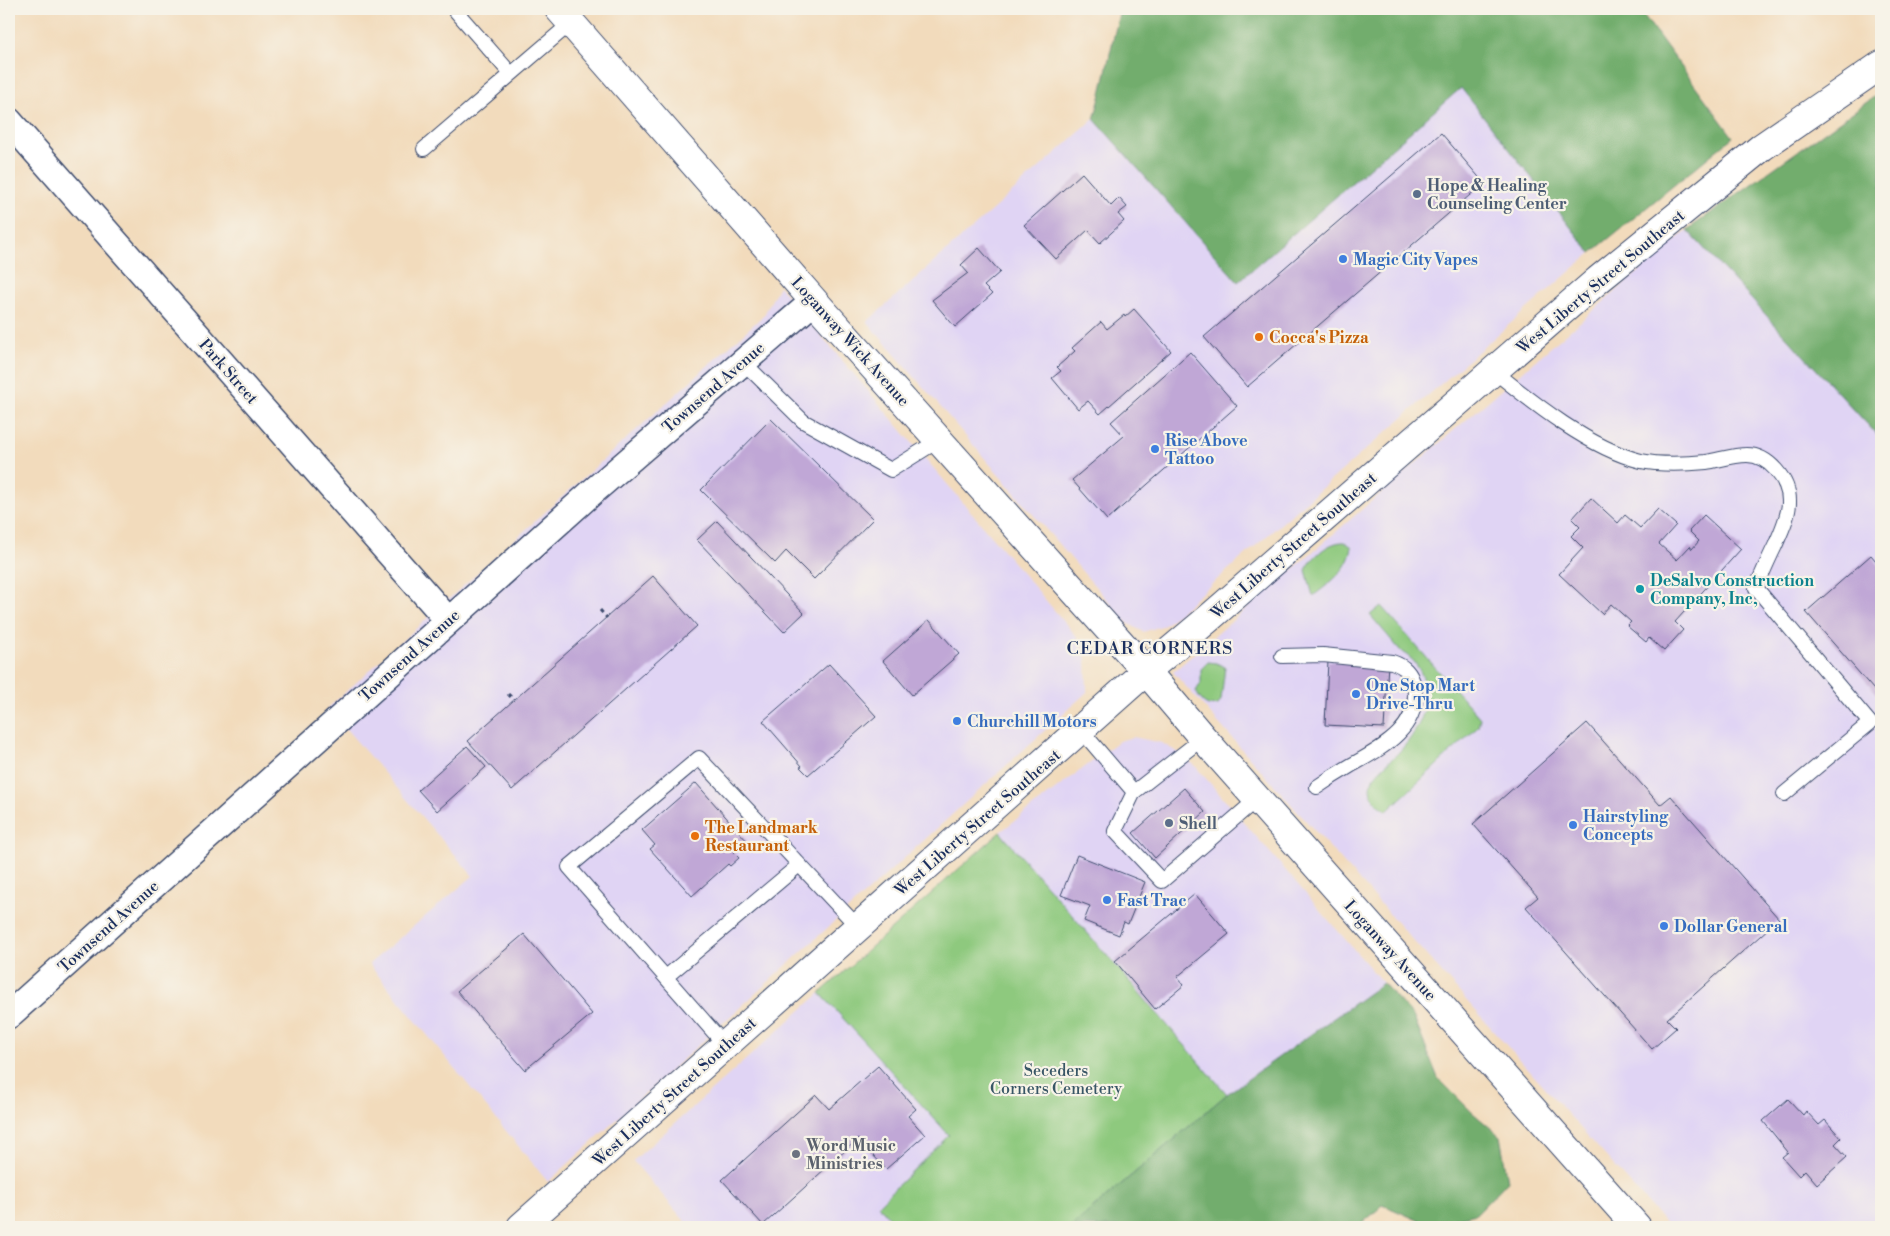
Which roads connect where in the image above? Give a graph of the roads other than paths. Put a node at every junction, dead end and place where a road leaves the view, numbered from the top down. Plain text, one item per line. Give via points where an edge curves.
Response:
1 (454, 9) edge
2 (565, 16) edge
3 (1881, 65) edge
4 (511, 74) junction
5 (9, 121) edge
6 (424, 149) dead end
7 (814, 301) junction
8 (743, 362) junction
9 (1494, 371) junction
10 (939, 440) junction
11 (448, 620) junction
12 (1282, 656) dead end
13 (1146, 671) junction
14 (1081, 730) junction
15 (1203, 738) junction
16 (1316, 787) dead end
17 (1134, 792) junction
18 (1784, 794) dead end
19 (1257, 799) junction
20 (799, 865) junction
21 (858, 926) junction
22 (666, 977) junction
23 (9, 1015) edge
24 (725, 1045) junction
25 (521, 1227) edge
26 (1637, 1227) edge

1 - 4 lane
2 - 4 lane
2 - 7 main road, Loganway Wick Avenue
3 - 9 main road, West Liberty Street Southeast via 1762,147 1598,280
4 - 6 lane
5 - 11 street, Park Street
7 - 8 street, Townsend Avenue
7 - 10 main road, Loganway Wick Avenue
8 - 10 lane via 803,421 891,470
8 - 11 street, Townsend Avenue
9 - 13 main road, West Liberty Street Southeast
9 - 18 lane via 1556,418 1609,450 1642,461 1675,463 1756,456 1766,460 1780,475 1789,494 1788,517 1756,588 1870,723
10 - 13 main road, Loganway Wick Avenue
11 - 23 street, Townsend Avenue
12 - 16 lane via 1392,662 1407,670 1413,683 1412,714 1394,740
13 - 14 main road, West Liberty Street Southeast
13 - 15 main road, Loganway Avenue
14 - 17 lane
14 - 21 main road, West Liberty Street Southeast
15 - 17 lane
15 - 19 main road, Loganway Avenue
17 - 19 lane via 1115,831 1162,881
19 - 26 main road, Loganway Avenue
20 - 21 lane
20 - 22 lane
20 - 22 lane via 699,758 638,809 570,867
21 - 24 main road, West Liberty Street Southeast
22 - 24 lane
24 - 25 main road, West Liberty Street Southeast

